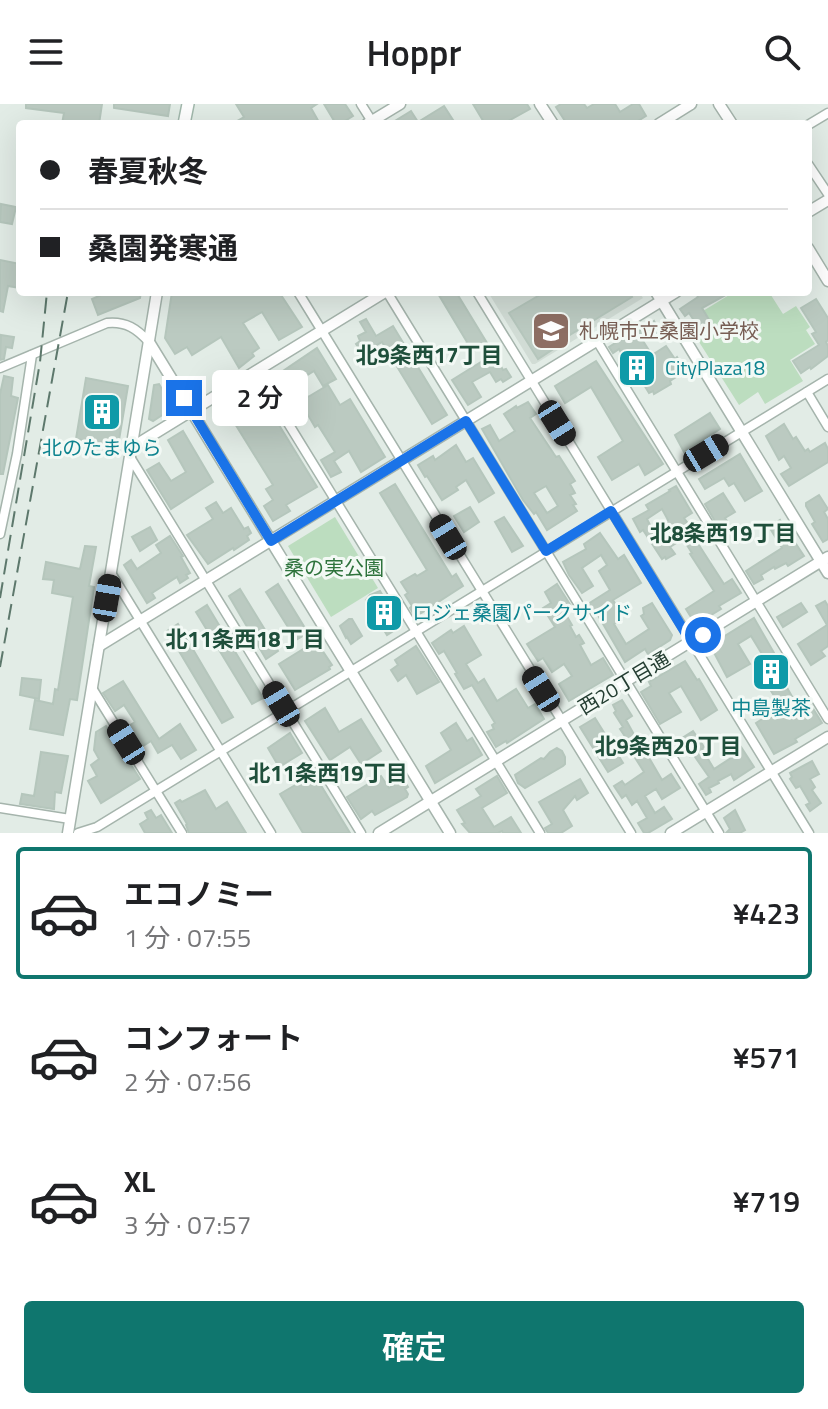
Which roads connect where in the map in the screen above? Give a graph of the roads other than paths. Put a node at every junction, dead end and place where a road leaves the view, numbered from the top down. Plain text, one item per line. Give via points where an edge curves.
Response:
1 (400, 104) edge
2 (691, 104) edge
3 (376, 120) edge
4 (665, 120) edge
5 (812, 171) edge
6 (828, 197) edge
7 (824, 265) edge
8 (828, 281) edge
9 (156, 296) edge
10 (300, 296) edge
11 (379, 296) edge
12 (388, 296) edge
13 (479, 296) edge
14 (659, 296) edge
15 (322, 331) junction
16 (597, 341) junction
17 (149, 342) junction
18 (32, 355) junction
19 (0, 368) edge
20 (256, 371) junction
21 (828, 379) edge
22 (532, 381) junction
23 (807, 392) junction
24 (191, 411) junction
25 (466, 421) junction
26 (828, 427) edge
27 (741, 432) junction
28 (130, 452) junction
29 (401, 461) junction
30 (676, 472) junction
31 (336, 501) junction
32 (611, 511) junction
33 (0, 534) edge
34 (271, 541) junction
35 (546, 551) junction
36 (824, 560) edge
37 (111, 573) junction
38 (828, 573) edge
39 (207, 580) junction
40 (481, 591) junction
41 (757, 602) junction
42 (140, 621) junction
43 (416, 631) junction
44 (691, 642) junction
45 (99, 646) junction
46 (351, 671) junction
47 (626, 682) junction
48 (92, 687) junction
49 (286, 711) junction
50 (828, 719) edge
51 (561, 721) junction
52 (828, 737) edge
53 (221, 751) junction
54 (496, 761) junction
55 (771, 772) junction
56 (156, 791) junction
57 (431, 802) junction
58 (0, 808) edge
59 (706, 812) junction
60 (70, 819) junction
61 (91, 831) edge
62 (68, 833) edge
63 (78, 833) edge
64 (182, 833) edge
65 (271, 833) edge
66 (361, 833) edge
67 (379, 833) edge
68 (450, 833) edge
69 (540, 833) edge
70 (631, 833) edge
71 (671, 833) edge
72 (719, 833) edge
73 (809, 833) edge

1 - 3 street
2 - 4 street
5 - 6 street
7 - 8 street
9 - 17 street
10 - 15 street
11 - 15 street
12 - 25 street
13 - 22 street
14 - 16 street
14 - 27 street
15 - 20 street
15 - 29 street
16 - 22 street
16 - 30 street
17 - 18 street via 131,326 107,323
17 - 24 street
17 - 28 street
18 - 19 street
18 - 33 street
20 - 24 street
20 - 31 street
21 - 23 street
22 - 25 street
22 - 32 street
23 - 26 street
23 - 27 street
24 - 28 street
24 - 34 street
25 - 29 street
25 - 35 street
27 - 30 street
27 - 36 street
28 - 37 street
28 - 39 street
29 - 31 street
29 - 40 street
30 - 32 street
30 - 41 street
31 - 34 street
31 - 43 street
32 - 35 street
32 - 44 street
34 - 39 street
34 - 46 street
35 - 40 street
35 - 47 street
36 - 38 street
36 - 41 street, 西20丁目通
37 - 42 street
37 - 45 street
39 - 42 street
39 - 49 street
40 - 43 street
40 - 51 street
41 - 44 street, 西20丁目通
41 - 50 street
42 - 45 street
42 - 53 street
43 - 46 street
43 - 54 street
44 - 47 street, 西20丁目通
44 - 55 street
45 - 48 street
46 - 49 street
46 - 57 street
47 - 51 street, 西20丁目通
47 - 59 street
48 - 56 street
48 - 60 street
49 - 53 street
49 - 66 street
51 - 54 street, 西20丁目通
51 - 70 street
52 - 55 street
53 - 56 street
53 - 65 street
54 - 57 street, 西20丁目通
54 - 69 street
55 - 59 street
55 - 73 street
56 - 61 street
56 - 64 street
57 - 67 street, 西20丁目通
57 - 68 street
58 - 60 street
59 - 71 street
59 - 72 street
60 - 62 street
61 - 63 street

